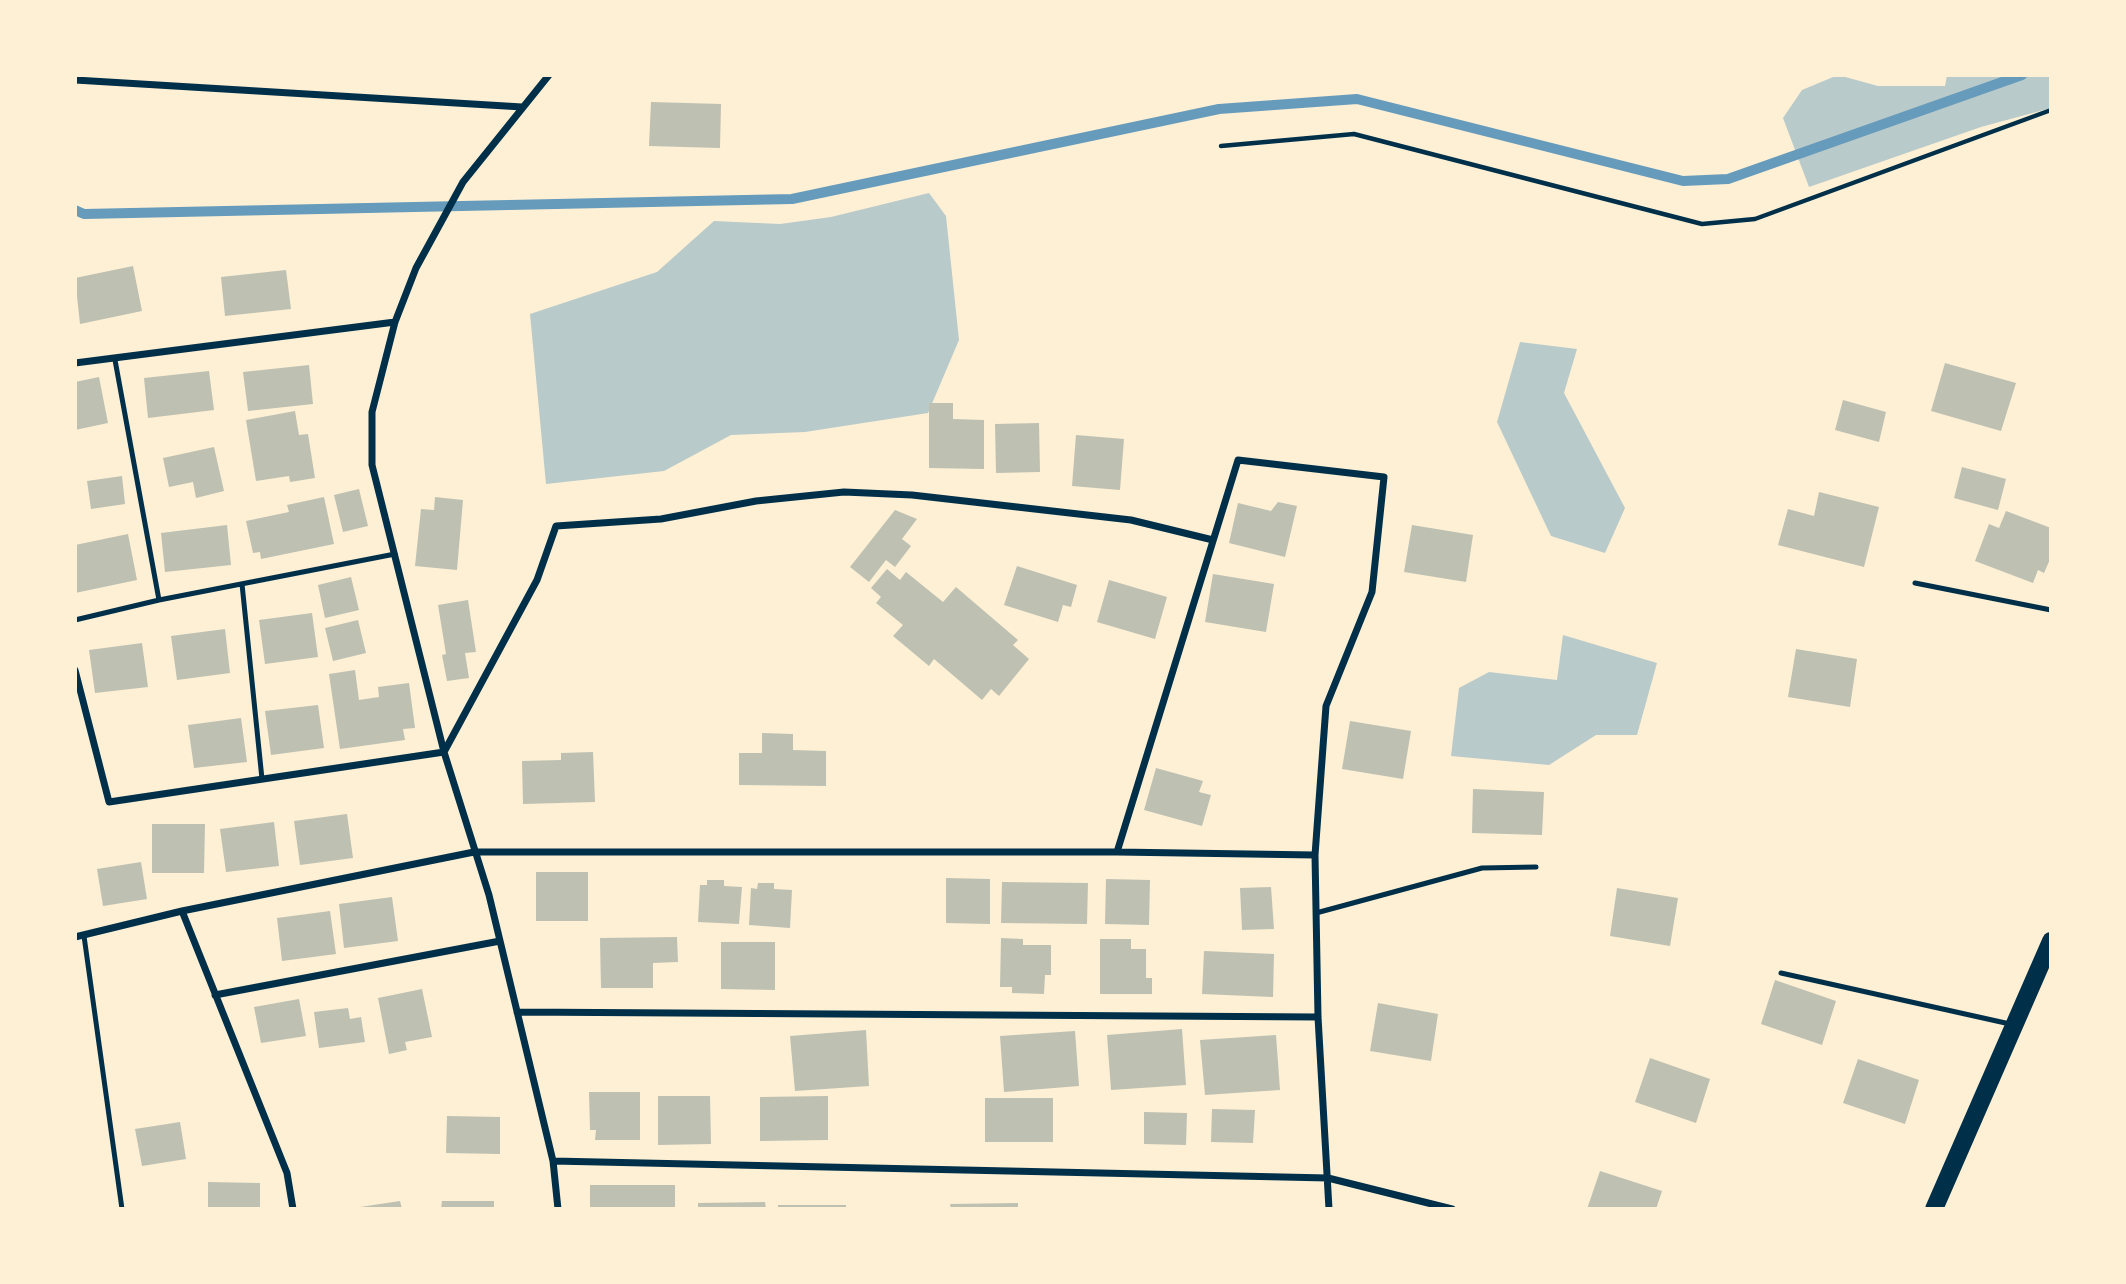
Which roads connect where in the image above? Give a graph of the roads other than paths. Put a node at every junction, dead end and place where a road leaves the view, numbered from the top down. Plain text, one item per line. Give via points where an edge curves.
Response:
1 (549, 75) edge
2 (75, 80) edge
3 (522, 107) junction
4 (395, 322) junction
5 (115, 360) junction
6 (75, 363) edge
7 (1213, 540) junction
8 (395, 554) junction
9 (1915, 583) dead end
10 (242, 584) junction
11 (159, 600) junction
12 (2051, 610) edge
13 (75, 620) edge
14 (75, 670) edge
15 (444, 752) junction
16 (262, 779) junction
17 (474, 852) junction
18 (1117, 852) junction
19 (1315, 855) junction
20 (1536, 867) dead end
21 (182, 911) junction
22 (1316, 913) junction
23 (80, 936) edge
24 (500, 941) junction
25 (2051, 941) edge
26 (1781, 973) dead end
27 (215, 995) junction
28 (517, 1012) junction
29 (1318, 1017) junction
30 (2015, 1026) junction
31 (553, 1161) junction
32 (1328, 1178) junction
33 (122, 1209) edge
34 (293, 1209) edge
35 (558, 1209) edge
36 (1329, 1209) edge
37 (1452, 1209) edge
38 (1934, 1209) edge

1 - 3 street
2 - 3 street
3 - 4 street via 463,182 416,268
4 - 5 street
4 - 8 street via 372,412 372,465
5 - 6 street
5 - 11 lane
7 - 15 street via 1131,520 912,495 844,492 756,501 661,519 556,526 537,580
7 - 18 street
7 - 19 street via 1238,460 1384,477 1372,592 1326,706
8 - 10 lane
8 - 15 street
9 - 12 lane
10 - 11 lane
10 - 16 lane
11 - 13 lane
14 - 16 street via 109,802
15 - 16 street
15 - 17 street
17 - 18 street
17 - 21 street
17 - 24 street
18 - 19 street
19 - 22 street
20 - 22 lane via 1482,868
21 - 23 street
21 - 27 street
22 - 29 street
23 - 33 lane
24 - 27 street
24 - 28 street
25 - 30 main road
26 - 30 lane
27 - 34 street via 288,1173
28 - 29 street
28 - 31 street
29 - 32 street
30 - 38 main road
31 - 32 street
31 - 35 street
32 - 36 street
32 - 37 street

